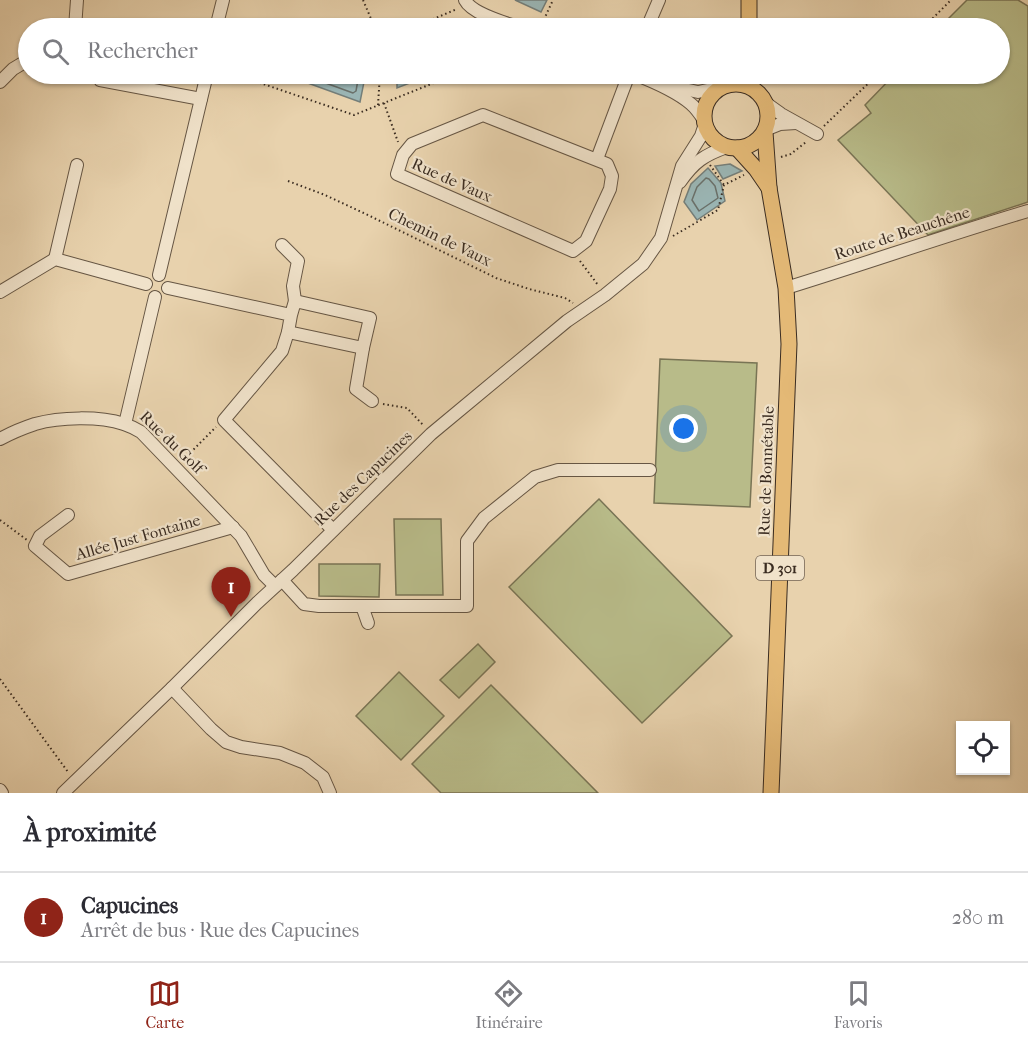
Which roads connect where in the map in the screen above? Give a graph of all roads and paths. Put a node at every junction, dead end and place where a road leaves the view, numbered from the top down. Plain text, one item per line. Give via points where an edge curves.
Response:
1 (77, 0) edge
2 (223, 0) edge
3 (363, 0) edge
4 (553, 0) edge
5 (659, 0) edge
6 (749, 0) edge
7 (951, 0) edge
8 (466, 2) edge
9 (76, 18) edge
10 (218, 18) edge
11 (371, 18) edge
12 (433, 18) edge
13 (495, 18) edge
14 (545, 18) edge
15 (651, 18) edge
16 (748, 18) edge
17 (933, 18) edge
18 (18, 66) edge
19 (0, 82) edge
20 (121, 84) edge
21 (205, 84) edge
22 (263, 84) edge
23 (379, 84) edge
24 (431, 84) edge
25 (625, 84) edge
26 (657, 84) edge
27 (663, 84) edge
28 (720, 84) edge
29 (723, 84) edge
30 (754, 84) edge
31 (868, 84) edge
32 (201, 99) junction
33 (384, 103) junction
34 (767, 104) junction
35 (378, 105) junction
36 (704, 122) junction
37 (797, 123) junction
38 (765, 131) junction
39 (817, 134) junction
40 (732, 148) junction
41 (403, 155) junction
42 (704, 156) junction
43 (597, 159) junction
44 (77, 165) dead end
45 (762, 165) junction
46 (288, 181) dead end
47 (724, 185) junction
48 (676, 188) junction
49 (1028, 211) edge
50 (661, 238) junction
51 (282, 245) dead end
52 (573, 251) junction
53 (55, 259) junction
54 (159, 275) junction
55 (146, 284) junction
56 (168, 288) junction
57 (786, 288) junction
58 (0, 292) edge
59 (605, 295) junction
60 (155, 297) junction
61 (295, 301) junction
62 (581, 312) junction
63 (291, 315) junction
64 (288, 332) junction
65 (363, 348) junction
66 (372, 401) joint
67 (224, 420) junction
68 (125, 424) junction
69 (431, 434) junction
70 (0, 439) edge
71 (176, 467) junction
72 (650, 470) dead end
73 (68, 515) dead end
74 (0, 520) edge
75 (233, 527) junction
76 (333, 530) junction
77 (35, 546) junction
78 (279, 583) junction
79 (362, 606) junction
80 (368, 623) dead end
81 (0, 679) edge
82 (172, 688) junction
83 (75, 781) junction
84 (63, 793) edge
85 (330, 793) edge
86 (771, 793) edge

1 - 9 street
2 - 10 street
3 - 11 path
4 - 14 path
5 - 15 street
6 - 16 main road
7 - 17 path
8 - 12 path
8 - 13 street
18 - 19 street
20 - 32 street
21 - 32 street
22 - 35 path via 354,115
23 - 35 path
24 - 33 path
25 - 43 street
26 - 36 street via 687,101
27 - 28 street via 698,92
29 - 36 main road via 707,100
30 - 34 main road
31 - 39 path
32 - 54 street
33 - 35 path
33 - 41 path
34 - 37 street
34 - 38 main road
36 - 40 main road via 717,142
36 - 48 street, Rue des Capucines via 701,135 682,166
37 - 38 street via 780,124
37 - 39 street
38 - 40 main road via 753,144
38 - 45 main road, Rue de Bonnétable / D 301
39 - 45 path via 791,154
40 - 42 street, Rue des Capucines
40 - 45 main road
41 - 43 street, Rue de Vaux via 412,144 483,115
41 - 52 street, Rue de Vaux via 397,174
42 - 47 path
42 - 48 street, Rue des Capucines
43 - 52 street via 607,164 612,176 610,189 586,241
44 - 53 street
45 - 47 path
45 - 57 main road, Rue de Bonnétable / D 301
46 - 62 path, Chemin de Vaux via 496,278 564,298
47 - 50 path via 718,210 674,236
48 - 50 street, Rue des Capucines
49 - 57 street, Route de Beauchêne
50 - 59 street, Rue des Capucines via 643,264
51 - 61 street via 298,261 293,286
52 - 59 path
53 - 55 street
53 - 58 street
54 - 55 street via 151,276
54 - 56 street via 166,279
55 - 60 street
56 - 60 street
56 - 63 street
57 - 86 main road, Rue de Bonnétable / D 301 via 789,344
59 - 62 street, Rue des Capucines
60 - 68 street, Rue du Golf
61 - 63 street
61 - 65 street via 370,318
62 - 69 street, Rue des Capucines
63 - 64 street
64 - 65 street
64 - 67 street via 282,351
65 - 66 street via 356,389
66 - 69 path via 407,408
67 - 71 path
67 - 76 street
68 - 70 street via 60,420 37,424
68 - 71 street, Rue du Golf via 141,432
69 - 76 street, Rue des Capucines
71 - 75 street, Rue du Golf
72 - 79 street, Rue du Golf via 558,470 535,477 484,518 467,541 467,606
73 - 77 street via 40,536
74 - 77 path
75 - 77 street, Allée Just Fontaine via 68,574
75 - 78 street, Rue du Golf via 264,575
76 - 78 street, Rue des Capucines
78 - 79 street, Rue du Golf via 304,604
78 - 82 street, Rue des Capucines
79 - 80 street
81 - 83 path
82 - 83 street, Rue des Capucines
82 - 85 street via 226,742 280,753 305,763 323,777
83 - 84 street, Rue des Capucines

